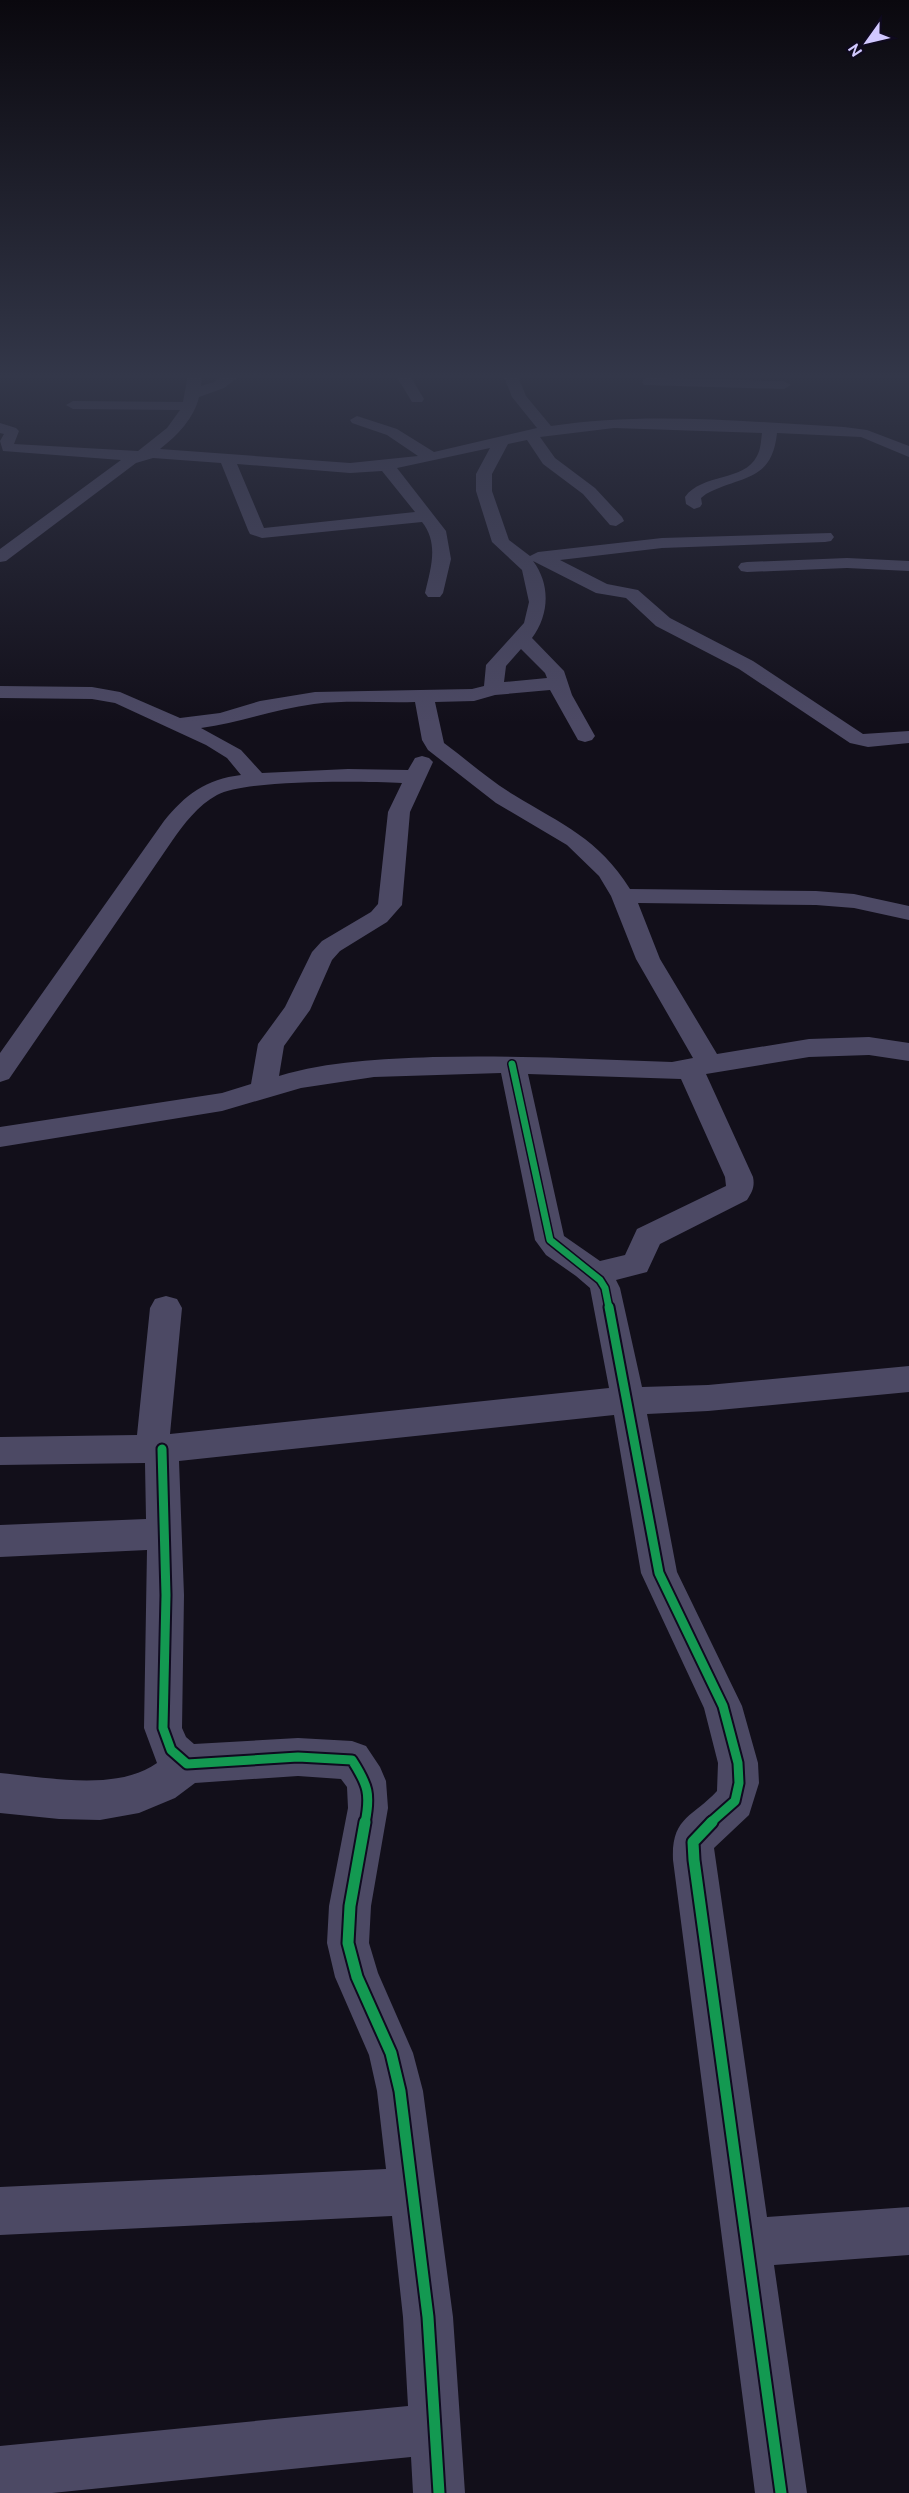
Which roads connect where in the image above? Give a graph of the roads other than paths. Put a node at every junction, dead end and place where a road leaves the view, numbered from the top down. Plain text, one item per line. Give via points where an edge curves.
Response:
1 (88, 490) edge
2 (240, 490) edge
3 (407, 490) edge
4 (484, 490) edge
5 (588, 490) edge
6 (701, 490) edge
7 (694, 504) dead end
8 (428, 516) junction
9 (616, 521) dead end
10 (825, 537) dead end
11 (4, 550) edge
12 (533, 558) junction
13 (909, 566) edge
14 (747, 567) dead end
15 (434, 593) dead end
16 (521, 638) junction
17 (557, 683) junction
18 (494, 689) junction
19 (0, 692) edge
20 (424, 697) junction
21 (181, 724) junction
22 (585, 736) dead end
23 (909, 737) edge
24 (433, 743) junction
25 (414, 777) junction
26 (257, 780) junction
27 (623, 896) junction
28 (909, 913) edge
29 (909, 1052) edge
30 (512, 1064) junction
31 (700, 1067) junction
32 (0, 1073) edge
33 (264, 1090) junction
34 (0, 1137) edge
35 (597, 1273) junction
36 (166, 1308) dead end
37 (909, 1379) edge
38 (628, 1400) junction
39 (157, 1449) junction
40 (0, 1451) edge
41 (164, 1534) junction
42 (0, 1541) edge
43 (187, 1764) junction
44 (0, 1793) edge
45 (411, 2191) junction
46 (0, 2211) edge
47 (909, 2230) edge
48 (746, 2243) junction
49 (436, 2429) junction
50 (0, 2472) edge
51 (439, 2493) edge
52 (781, 2493) edge

1 - 11 street
2 - 8 street via 256,530 262,533
3 - 8 street
4 - 12 street via 501,542
5 - 9 street
6 - 7 street via 693,497
8 - 15 street via 438,531 442,549
10 - 12 street via 662,543
12 - 16 street via 531,570 538,602 532,623
12 - 23 street via 602,589 632,594 663,622 746,665 857,739
13 - 14 street via 847,563
16 - 17 street via 555,671
16 - 18 street via 496,665
17 - 18 street
17 - 22 street
18 - 20 street via 474,695
19 - 21 street via 106,694
20 - 21 street via 315,698
20 - 24 street
21 - 26 street via 234,754
24 - 25 street
24 - 27 street via 504,798 575,840 608,872
25 - 26 street via 359,774
25 - 33 street via 399,812 390,905 321,957 297,1010 271,1044
26 - 32 street via 207,790 180,817
27 - 28 street via 816,898 854,901
27 - 31 street via 648,959
29 - 31 street via 840,1045
30 - 31 street via 661,1071
30 - 33 street via 334,1072
30 - 35 street via 550,1240 562,1253
31 - 35 street via 739,1177 737,1193 648,1237 636,1264
33 - 34 street via 222,1102
35 - 38 street via 605,1288
36 - 39 street
37 - 38 street via 708,1398
38 - 39 street
38 - 48 street via 659,1573 723,1706 738,1763 735,1801 693,1842
39 - 40 street
39 - 41 street
41 - 42 street
41 - 43 street via 164,1728 171,1750
43 - 44 street via 158,1786 97,1800
43 - 45 street via 332,1758 352,1760 366,1781 368,1808 350,1906 348,1942 357,1977 391,2053 400,2091
45 - 46 street
45 - 49 street via 428,2317
47 - 48 street
48 - 52 street
49 - 50 street
49 - 51 street

